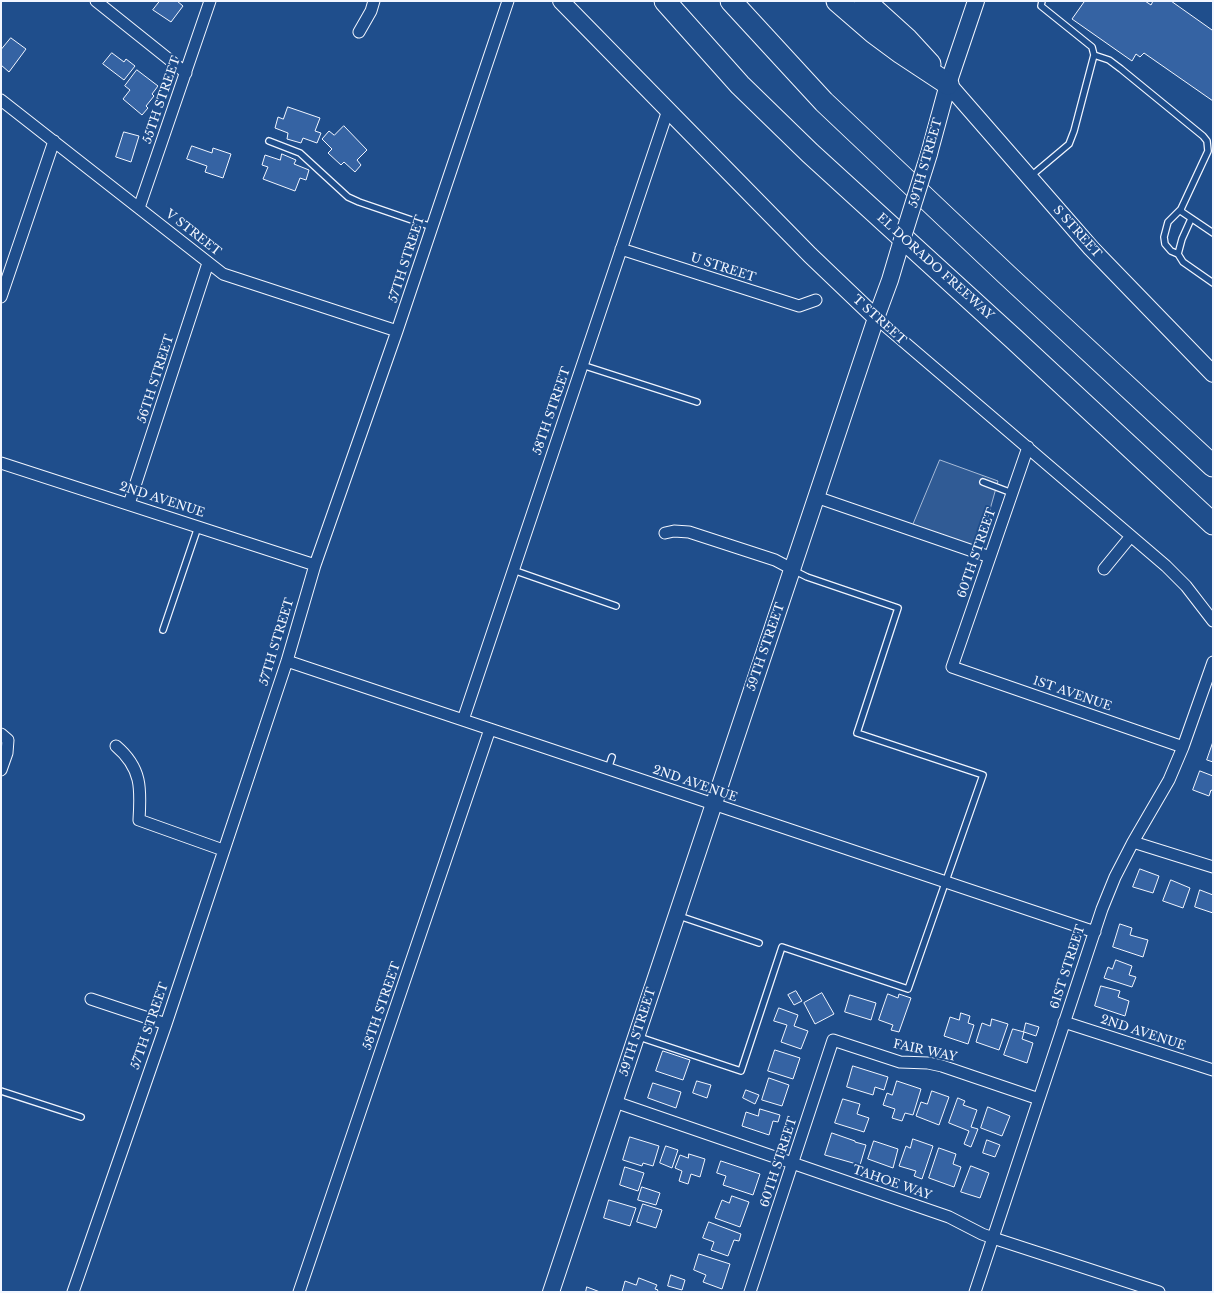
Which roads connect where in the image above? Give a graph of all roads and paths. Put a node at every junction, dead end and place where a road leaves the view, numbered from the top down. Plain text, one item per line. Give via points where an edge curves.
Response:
1 (96, 1) edge
2 (210, 1) edge
3 (374, 1) edge
4 (508, 1) edge
5 (561, 1) edge
6 (665, 1) edge
7 (731, 1) edge
8 (837, 1) edge
9 (865, 1) edge
10 (976, 1) edge
11 (1042, 1) edge
12 (359, 32) dead end
13 (1094, 55) junction
14 (186, 72) junction
15 (948, 84) junction
16 (1, 100) edge
17 (668, 110) junction
18 (54, 141) junction
19 (269, 141) dead end
20 (1029, 178) junction
21 (140, 208) junction
22 (1181, 209) junction
23 (1191, 219) junction
24 (432, 227) junction
25 (1213, 233) edge
26 (621, 250) junction
27 (1178, 254) junction
28 (208, 263) junction
29 (1213, 283) edge
30 (1, 297) edge
31 (816, 300) dead end
32 (876, 318) junction
33 (398, 331) junction
34 (582, 365) junction
35 (1213, 374) edge
36 (697, 402) dead end
37 (1028, 447) junction
38 (1, 462) edge
39 (1213, 466) edge
40 (983, 482) dead end
41 (1012, 493) junction
42 (816, 498) junction
43 (129, 504) junction
44 (1213, 524) edge
45 (198, 526) junction
46 (666, 533) dead end
47 (1131, 536) junction
48 (990, 557) junction
49 (315, 564) junction
50 (792, 569) junction
51 (1104, 569) dead end
52 (513, 570) junction
53 (616, 606) dead end
54 (1213, 621) edge
55 (163, 630) dead end
56 (287, 661) junction
57 (1213, 662) edge
58 (952, 668) joint
59 (463, 720) junction
60 (490, 729) junction
61 (1, 734) edge
62 (116, 746) dead end
63 (1183, 746) junction
64 (612, 757) dead end
65 (608, 769) junction
66 (1, 770) edge
67 (714, 804) junction
68 (1133, 842) junction
69 (224, 850) junction
70 (1213, 867) edge
71 (946, 882) junction
72 (677, 915) junction
73 (1094, 932) junction
74 (759, 943) dead end
75 (91, 999) dead end
76 (1064, 1022) junction
77 (166, 1024) junction
78 (637, 1036) junction
79 (833, 1040) joint
80 (1213, 1070) edge
81 (1, 1092) edge
82 (1039, 1099) junction
83 (615, 1102) junction
84 (81, 1118) dead end
85 (793, 1163) junction
86 (993, 1238) junction
87 (73, 1292) edge
88 (300, 1292) edge
89 (551, 1292) edge
90 (750, 1292) edge
91 (975, 1292) edge
92 (1159, 1292) edge

1 - 14 street
2 - 14 street, 55TH STREET
3 - 12 street
4 - 24 street, 57TH STREET
5 - 17 street, T STREET
6 - 44 highway, EL DORADO FREEWAY via 740,85 810,153
7 - 39 highway via 824,102
8 - 15 highway via 901,54
9 - 15 highway via 907,39
10 - 15 street, 59TH STREET
11 - 13 lane via 1041,6 1092,47
13 - 20 lane via 1069,144
13 - 22 lane via 1121,69 1207,141 1208,151
14 - 21 street, 55TH STREET
15 - 20 street, S STREET
15 - 32 street, 59TH STREET, bridge
16 - 18 street, V STREET
17 - 26 street, 58TH STREET
17 - 32 street, T STREET
18 - 21 street, V STREET
18 - 30 street
19 - 24 lane via 300,153 348,197
20 - 35 street, S STREET via 1109,268
21 - 28 street, V STREET
22 - 23 lane
22 - 27 lane via 1168,222 1164,237 1165,244
23 - 25 lane
23 - 27 lane
24 - 33 street, 57TH STREET
26 - 31 street, U STREET via 799,306
26 - 34 street, 58TH STREET
27 - 29 lane via 1183,262
28 - 33 street, V STREET via 223,274
28 - 43 street, 56TH STREET
32 - 37 street, T STREET
32 - 42 street, 59TH STREET
33 - 49 street, 57TH STREET
34 - 36 lane
34 - 52 street, 58TH STREET
37 - 41 street, 60TH STREET
37 - 47 street, T STREET
38 - 43 street, 2ND AVENUE
40 - 41 lane
41 - 48 street, 60TH STREET
42 - 48 street
42 - 50 street, 59TH STREET
43 - 45 street, 2ND AVENUE
45 - 49 street, 2ND AVENUE
45 - 55 lane
46 - 50 street via 674,530 689,532 775,560
47 - 51 street
47 - 54 street, T STREET via 1186,586
48 - 58 street, 60TH STREET
49 - 56 street, 57TH STREET
50 - 67 street, 59TH STREET
50 - 71 lane via 898,608 857,733 983,775
52 - 53 lane
52 - 59 street, 58TH STREET via 502,620
56 - 59 street, 2ND AVENUE
56 - 69 street, 57TH STREET
57 - 63 street, 61ST STREET
58 - 63 street, 1ST AVENUE
59 - 60 street, 2ND AVENUE
60 - 65 street, 2ND AVENUE
60 - 88 street, 58TH STREET
61 - 66 street via 8,740
62 - 69 street via 126,754 138,779 139,820
63 - 68 street, 61ST STREET via 1169,780
64 - 65 lane
65 - 67 street, 2ND AVENUE
67 - 71 street, 2ND AVENUE
67 - 72 street, 59TH STREET
68 - 70 street
68 - 73 street, 61ST STREET via 1115,877
69 - 77 street, 57TH STREET
71 - 73 street, 2ND AVENUE
71 - 78 lane via 908,989 782,947 741,1071
72 - 74 lane
72 - 78 street, 59TH STREET
73 - 76 street, 61ST STREET
75 - 77 street
76 - 80 street, 2ND AVENUE
76 - 82 street, 61ST STREET
77 - 87 street, 57TH STREET
78 - 83 street, 59TH STREET
79 - 82 street, FAIR WAY via 900,1062 942,1066
79 - 85 street, 60TH STREET
81 - 84 lane
82 - 86 street, 61ST STREET
83 - 85 street, TAHOE WAY
83 - 89 street, 59TH STREET
85 - 86 street, TAHOE WAY via 949,1217
85 - 90 street, 60TH STREET
86 - 91 street, 61ST STREET
86 - 92 street, TAHOE WAY

